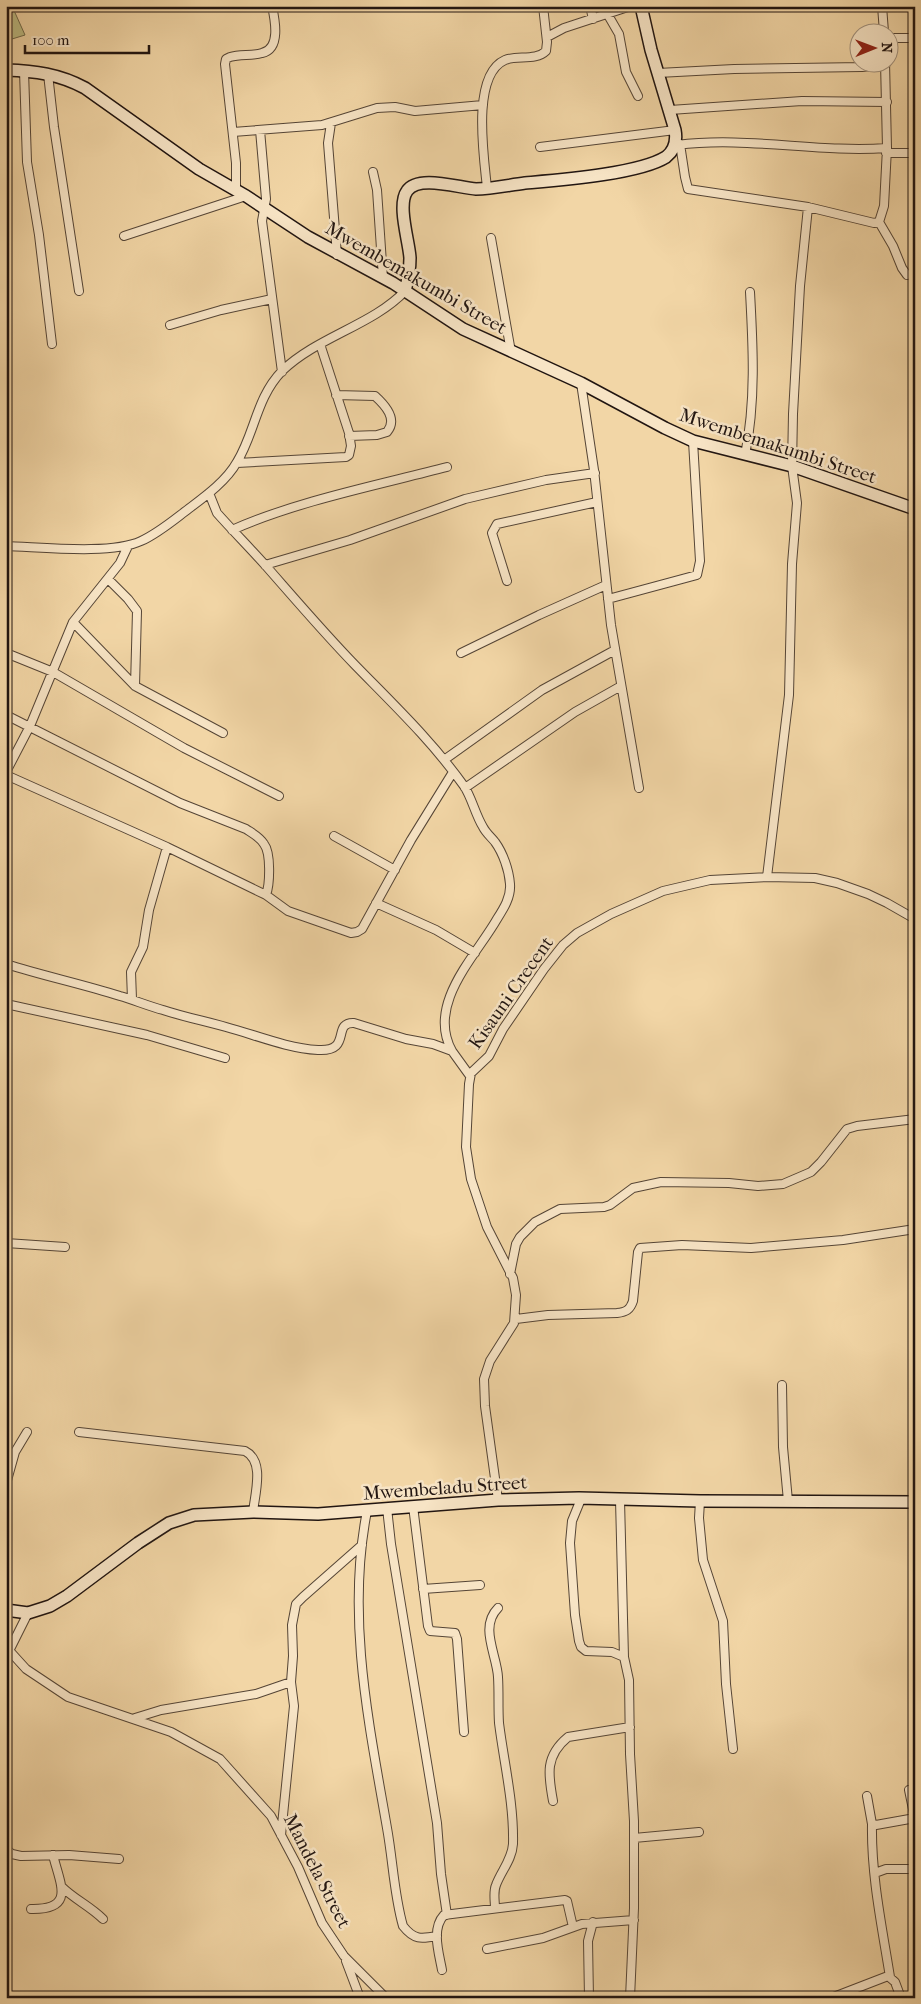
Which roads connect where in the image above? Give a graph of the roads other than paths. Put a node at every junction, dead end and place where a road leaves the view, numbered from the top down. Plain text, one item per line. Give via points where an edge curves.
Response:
1 (272, 6) edge
2 (543, 6) edge
3 (590, 6) edge
4 (631, 6) edge
5 (641, 6) edge
6 (882, 6) edge
7 (608, 15) junction
8 (593, 19) junction
9 (883, 22) edge
10 (547, 37) junction
11 (898, 38) edge
12 (915, 38) edge
13 (848, 67) edge
14 (6, 70) edge
15 (24, 71) junction
16 (886, 72) edge
17 (658, 73) junction
18 (48, 74) junction
19 (638, 96) dead end
20 (887, 102) junction
21 (483, 104) junction
22 (670, 110) junction
23 (331, 122) junction
24 (260, 130) junction
25 (675, 130) junction
26 (233, 132) junction
27 (678, 145) junction
28 (540, 146) dead end
29 (887, 151) junction
30 (915, 153) edge
31 (373, 172) dead end
32 (487, 188) junction
33 (241, 193) junction
34 (808, 207) junction
35 (265, 209) junction
36 (879, 222) junction
37 (124, 236) dead end
38 (490, 238) dead end
39 (337, 254) junction
40 (907, 275) dead end
41 (383, 278) junction
42 (79, 291) dead end
43 (406, 291) junction
44 (750, 292) dead end
45 (272, 299) junction
46 (170, 325) dead end
47 (52, 344) dead end
48 (320, 344) junction
49 (511, 352) junction
50 (282, 372) junction
51 (581, 383) junction
52 (336, 395) junction
53 (349, 436) junction
54 (693, 441) junction
55 (745, 455) junction
56 (237, 463) junction
57 (792, 466) junction
58 (447, 467) dead end
59 (595, 473) junction
60 (209, 493) junction
61 (597, 502) junction
62 (915, 509) edge
63 (232, 530) junction
64 (6, 546) edge
65 (128, 546) junction
66 (265, 565) junction
67 (108, 579) junction
68 (507, 581) dead end
69 (606, 585) junction
70 (608, 599) junction
71 (73, 622) junction
72 (616, 650) junction
73 (461, 653) dead end
74 (6, 654) edge
75 (53, 672) junction
76 (135, 686) junction
77 (621, 686) junction
78 (6, 715) edge
79 (30, 726) junction
80 (223, 733) dead end
81 (444, 760) junction
82 (452, 772) junction
83 (6, 774) edge
84 (465, 788) junction
85 (639, 788) dead end
86 (279, 796) dead end
87 (334, 836) dead end
88 (167, 847) junction
89 (395, 870) junction
90 (767, 877) junction
91 (266, 894) junction
92 (376, 903) junction
93 (915, 918) edge
94 (475, 953) junction
95 (6, 964) edge
96 (132, 999) junction
97 (6, 1004) edge
98 (452, 1052) junction
99 (225, 1058) dead end
100 (470, 1076) junction
101 (915, 1119) edge
102 (915, 1229) edge
103 (6, 1243) edge
104 (65, 1247) dead end
105 (510, 1274) junction
106 (516, 1319) junction
107 (782, 1385) dead end
108 (28, 1432) dead end
109 (79, 1432) dead end
110 (6, 1484) edge
111 (580, 1498) junction
112 (498, 1500) junction
113 (620, 1500) junction
114 (700, 1501) junction
115 (788, 1502) junction
116 (915, 1502) edge
117 (413, 1506) junction
118 (387, 1508) junction
119 (367, 1511) junction
120 (253, 1512) junction
121 (362, 1545) junction
122 (480, 1585) dead end
123 (423, 1589) junction
124 (498, 1608) dead end
125 (6, 1610) edge
126 (28, 1613) junction
127 (7, 1651) edge
128 (624, 1656) junction
129 (291, 1682) junction
130 (135, 1718) junction
131 (630, 1727) junction
132 (464, 1732) dead end
133 (734, 1749) dead end
134 (909, 1790) dead end
135 (867, 1796) dead end
136 (553, 1801) dead end
137 (915, 1819) edge
138 (872, 1824) junction
139 (699, 1832) dead end
140 (281, 1835) junction
141 (634, 1838) junction
142 (6, 1849) edge
143 (54, 1855) junction
144 (119, 1859) dead end
145 (915, 1868) edge
146 (875, 1873) junction
147 (62, 1886) junction
148 (31, 1908) dead end
149 (495, 1908) junction
150 (447, 1915) junction
151 (103, 1919) dead end
152 (634, 1920) junction
153 (593, 1922) junction
154 (573, 1927) junction
155 (437, 1936) junction
156 (487, 1949) dead end
157 (344, 1956) junction
158 (442, 1970) dead end
159 (890, 1977) junction
160 (360, 1998) edge
161 (386, 1998) edge
162 (589, 1998) edge
163 (630, 1998) edge
164 (831, 1998) edge
165 (901, 1998) edge

1 - 26 street via 275,37 267,51 226,59
2 - 10 street
3 - 8 street
4 - 7 street
5 - 17 street
6 - 9 street
7 - 8 street
7 - 19 street via 619,34 626,72
8 - 10 street
10 - 21 street via 546,51 542,54 507,59 496,65 485,86
11 - 12 street
13 - 17 street
14 - 15 street, Mwembemakumbi Street
15 - 18 street, Mwembemakumbi Street
15 - 47 street via 27,162
16 - 20 street
17 - 22 street
18 - 33 street, Mwembemakumbi Street via 85,88 199,169
18 - 42 street
20 - 22 street via 802,101
20 - 29 street
21 - 23 street via 415,111 377,108
21 - 32 street
22 - 25 street
23 - 24 street
23 - 39 street via 328,143
24 - 26 street
24 - 35 street
25 - 27 street
25 - 28 street
26 - 33 street
27 - 29 street via 703,142
27 - 32 street via 655,162 626,169
27 - 34 street via 688,189
29 - 30 street
29 - 36 street via 884,206
31 - 41 street
32 - 43 street via 420,183 406,192 405,222 410,256
33 - 35 street, Mwembemakumbi Street
33 - 37 street
34 - 36 street
34 - 57 street via 800,286
35 - 39 street, Mwembemakumbi Street
35 - 45 street via 262,221
36 - 40 street
38 - 49 street
39 - 41 street, Mwembemakumbi Street
41 - 43 street, Mwembemakumbi Street
43 - 48 street via 385,308
43 - 49 street, Mwembemakumbi Street via 463,329
44 - 55 street via 752,384
45 - 46 street
45 - 50 street
48 - 50 street
48 - 52 street
49 - 51 street, Mwembemakumbi Street
50 - 56 street via 260,406
51 - 54 street, Mwembemakumbi Street
51 - 59 street
52 - 53 street
52 - 53 street via 375,396 390,413 392,422 387,432 377,436
53 - 56 street via 350,452 346,457
54 - 55 street, Mwembemakumbi Street
54 - 70 street via 700,561 697,575
55 - 57 street, Mwembemakumbi Street
56 - 60 street
57 - 62 street, Mwembemakumbi Street
57 - 90 street via 797,503 789,695
58 - 63 street via 256,519
59 - 61 street
59 - 66 street via 546,480 465,499 350,540
60 - 63 street via 217,513
60 - 65 street via 142,541
61 - 68 street via 497,524 492,533
61 - 69 street
63 - 66 street
64 - 65 street via 93,549
65 - 67 street
66 - 81 street
67 - 71 street
67 - 76 street via 137,610
69 - 70 street
69 - 73 street
70 - 72 street
71 - 75 street
71 - 76 street
72 - 77 street
72 - 81 street via 542,690
74 - 75 street
75 - 79 street
75 - 86 street via 184,748
76 - 80 street
77 - 84 street via 575,712
77 - 85 street
78 - 79 street
79 - 83 street
79 - 91 street via 180,803 255,835 268,851
81 - 82 street
82 - 84 street
82 - 89 street
83 - 88 street
84 - 94 street via 483,828 500,851 510,886 507,903
87 - 89 street
88 - 91 street
88 - 96 street via 149,910 143,947 131,972
89 - 92 street
90 - 93 street, Kisauni Crecent via 804,877 837,883
90 - 100 street, Kisauni Crecent via 710,880 673,888 611,914 577,933 544,969 502,1029 489,1056
91 - 92 street via 288,911 351,933 362,929
92 - 94 street via 436,930
94 - 98 street via 453,987 447,1008 447,1039
95 - 96 street
96 - 98 street via 305,1048 335,1048 343,1027 351,1023
97 - 99 street via 147,1035
98 - 100 street
100 - 105 street, Kisauni Crecent via 466,1147 471,1179 486,1227
101 - 105 street via 847,1129 811,1172 783,1184 661,1182 633,1188 604,1207 560,1209 535,1222 520,1236
102 - 106 street via 843,1240 751,1248 682,1245 640,1248 633,1301 628,1310
103 - 104 street
105 - 106 street, Kisauni Crecent via 516,1296
106 - 112 street, Kisauni Crecent via 490,1361 484,1379
107 - 115 street
108 - 110 street via 15,1452
109 - 120 street via 252,1454 257,1465
111 - 112 street, Mwembeladu Street
111 - 113 street, Mwembeladu Street
111 - 128 street via 572,1521 570,1542 579,1645 586,1651
112 - 117 street, Mwembeladu Street
113 - 114 street, Mwembeladu Street
113 - 128 street
114 - 115 street, Mwembeladu Street
114 - 133 street via 703,1560 723,1621
115 - 116 street, Mwembeladu Street
117 - 118 street, Mwembeladu Street
117 - 123 street
118 - 119 street, Mwembeladu Street
118 - 150 street via 437,1823
119 - 120 street, Mwembeladu Street via 318,1514
119 - 121 street
120 - 126 street, Mwembeladu Street via 194,1515 169,1523 67,1596 39,1611
121 - 129 street via 296,1604 292,1625
121 - 155 street via 358,1624 368,1720 400,1916 411,1935 418,1938
122 - 123 street
123 - 132 street via 430,1631 450,1631 457,1639
124 - 149 street via 490,1622 490,1632 498,1675 499,1723 511,1804 513,1847 511,1858 495,1888
125 - 126 street, Mwembeladu Street
126 - 127 street
127 - 130 street, Mandela Street via 26,1669 68,1697
128 - 131 street via 630,1680
129 - 130 street via 256,1694 161,1710
129 - 140 street via 294,1706
130 - 140 street, Mandela Street via 171,1732 220,1759 271,1816
131 - 136 street via 568,1737 561,1742 549,1766
131 - 141 street
134 - 137 street
135 - 138 street
137 - 138 street
138 - 146 street
139 - 141 street
140 - 157 street, Mandela Street via 322,1923
141 - 152 street
142 - 143 street via 21,1856
143 - 144 street
143 - 147 street
145 - 146 street via 886,1869
146 - 159 street
147 - 148 street via 56,1905 44,1909
147 - 151 street
149 - 150 street
149 - 154 street via 565,1900
150 - 155 street via 437,1925
152 - 153 street
152 - 163 street
153 - 154 street
153 - 162 street via 588,1941
154 - 156 street via 542,1938
155 - 158 street
157 - 160 street
157 - 161 street, Mandela Street
159 - 164 street via 882,1977
159 - 165 street

